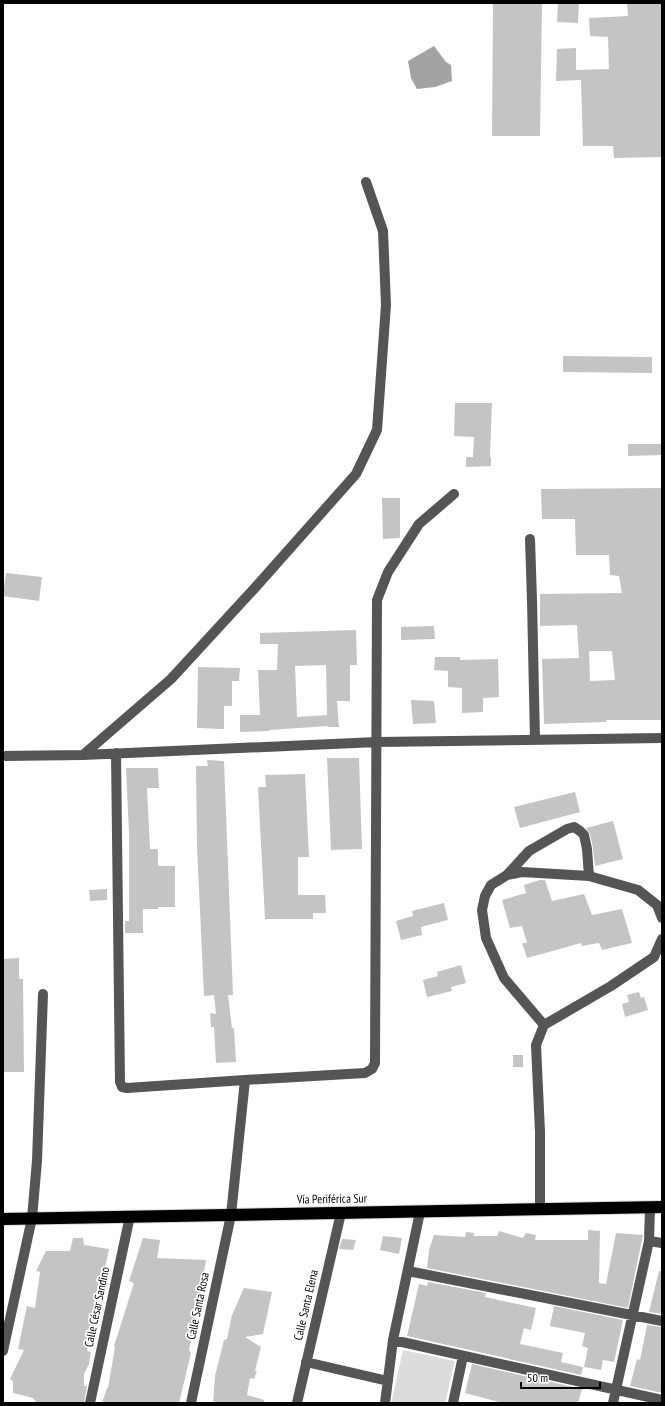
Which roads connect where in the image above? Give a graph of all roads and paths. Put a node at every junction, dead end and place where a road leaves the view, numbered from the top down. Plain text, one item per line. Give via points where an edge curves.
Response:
1 (366, 182) dead end
2 (454, 494) dead end
3 (530, 540) dead end
4 (662, 738) edge
5 (535, 740) junction
6 (377, 742) junction
7 (116, 753) junction
8 (83, 755) junction
9 (3, 756) edge
10 (507, 875) junction
11 (589, 876) junction
12 (662, 918) edge
13 (662, 939) edge
14 (43, 994) dead end
15 (544, 1025) junction
16 (245, 1080) junction
17 (662, 1207) edge
18 (650, 1208) junction
19 (540, 1209) junction
20 (420, 1212) junction
21 (341, 1213) junction
22 (231, 1215) junction
23 (130, 1216) junction
24 (3, 1218) edge
25 (32, 1218) junction
26 (649, 1242) junction
27 (662, 1243) edge
28 (408, 1271) junction
29 (632, 1315) junction
30 (662, 1321) edge
31 (394, 1340) junction
32 (3, 1351) edge
33 (463, 1356) junction
34 (306, 1362) junction
35 (388, 1381) junction
36 (616, 1389) junction
37 (662, 1400) edge
38 (90, 1403) edge
39 (190, 1403) edge
40 (297, 1403) edge
41 (385, 1403) edge
42 (452, 1403) edge
43 (613, 1403) edge

1 - 8 street via 383,231 386,305 377,430 356,474 170,679
2 - 6 street via 419,524 388,572 377,600
3 - 5 street
4 - 5 street
5 - 6 street
6 - 7 street
6 - 16 street via 375,1063 372,1069 365,1073
7 - 8 street
7 - 16 street via 120,1082 122,1087 127,1088
8 - 9 street
10 - 11 street via 522,872
10 - 11 street via 529,852 567,829 574,828 584,834 588,849
10 - 15 street via 491,885 485,896 482,910 486,938 504,978
11 - 12 street via 638,890 657,905
13 - 15 street via 654,957 611,986
14 - 25 street via 37,1162
15 - 19 street via 536,1045
16 - 22 street, Calle Santa Rosa
17 - 18 highway, Vía Periférica Sur
18 - 19 highway, Vía Periférica Sur
18 - 26 street
19 - 20 highway, Vía Periférica Sur
20 - 21 highway, Vía Periférica Sur
20 - 28 street
21 - 22 highway, Vía Periférica Sur
21 - 34 street, Calle Santa Elena
22 - 23 highway, Vía Periférica Sur
22 - 39 street, Calle Santa Rosa
23 - 25 highway, Vía Periférica Sur
23 - 38 street, Calle César Sandino
24 - 25 highway, Vía Periférica Sur
25 - 32 street
26 - 27 street
26 - 29 street
28 - 29 street
28 - 31 street
29 - 30 street
29 - 36 street
31 - 33 street
31 - 35 street
33 - 36 street
33 - 42 street
34 - 35 street
34 - 40 street, Calle Santa Elena
35 - 41 street
36 - 37 street
36 - 43 street

